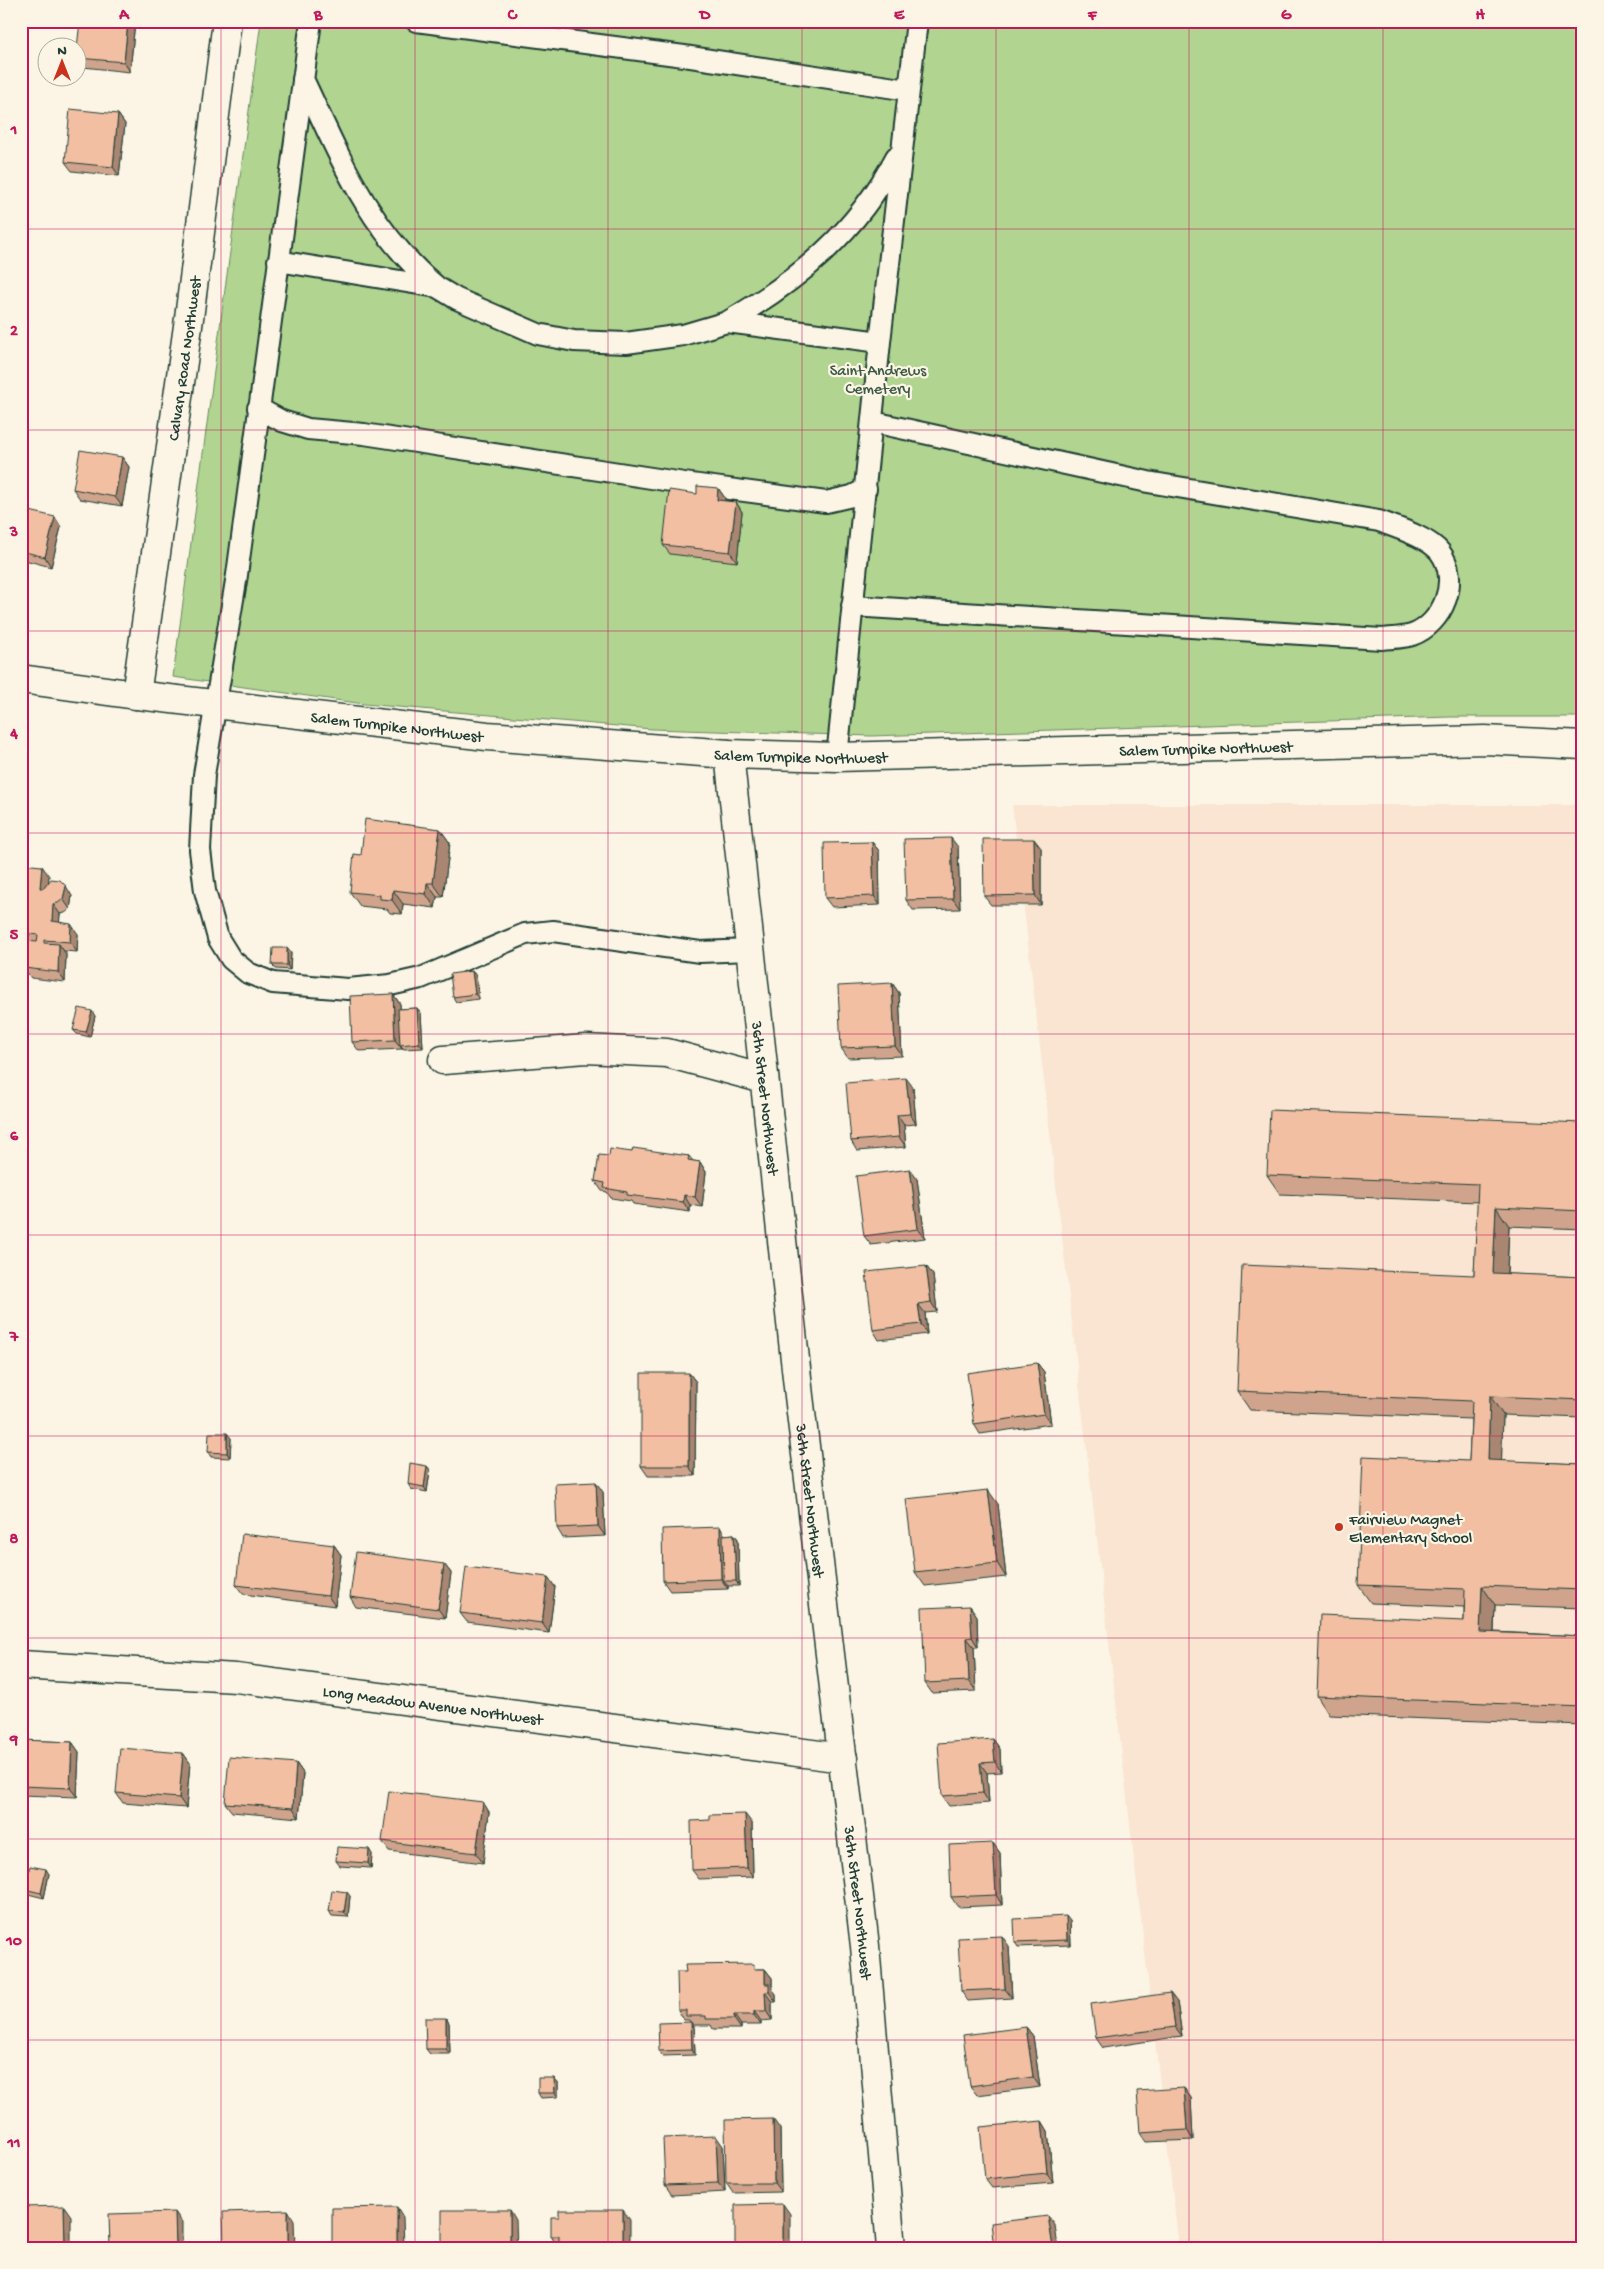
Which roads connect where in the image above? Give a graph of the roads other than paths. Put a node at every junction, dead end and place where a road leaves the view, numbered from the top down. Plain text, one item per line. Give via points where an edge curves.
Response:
1 (227, 21) edge
2 (311, 21) edge
3 (416, 21) edge
4 (917, 21) edge
5 (303, 79) junction
6 (908, 90) junction
7 (902, 146) junction
8 (278, 261) junction
9 (437, 287) junction
10 (727, 322) junction
11 (880, 342) junction
12 (258, 408) junction
13 (873, 422) junction
14 (866, 489) junction
15 (852, 606) junction
16 (21, 679) edge
17 (136, 695) junction
18 (216, 705) junction
19 (1583, 746) edge
20 (729, 754) junction
21 (837, 757) junction
22 (750, 950) junction
23 (443, 1060) dead end
24 (764, 1079) junction
25 (21, 1665) edge
26 (843, 1758) junction
27 (891, 2248) edge

1 - 17 street, Calvary Road Northwest
2 - 5 lane
3 - 6 lane via 684,56
4 - 6 lane
5 - 8 lane
5 - 9 lane via 348,174 377,224 402,254
6 - 7 lane
7 - 10 lane via 859,217 811,265
7 - 11 lane
8 - 9 lane
8 - 12 lane
9 - 10 lane via 538,334 574,341 626,344 684,335
10 - 11 lane
11 - 13 lane
12 - 14 lane via 282,421 308,429 364,434 826,502
12 - 18 lane via 237,575
13 - 14 lane
13 - 15 lane via 1148,482 1379,521 1415,535 1440,551 1450,582 1445,602 1434,620 1413,635 1382,640
14 - 15 lane
15 - 21 lane
16 - 17 street, Salem Turnpike Northwest
17 - 18 street, Salem Turnpike Northwest
18 - 20 street, Salem Turnpike Northwest via 487,736
18 - 22 lane via 204,775 200,850 204,890 218,938 231,959 248,973 273,983 339,988 390,985 421,978 525,934 553,931 700,952
19 - 21 street, Salem Turnpike Northwest via 1484,740
20 - 21 street, Salem Turnpike Northwest
20 - 22 street, 36th Street Northwest
22 - 24 street, 36th Street Northwest
23 - 24 street via 586,1050 667,1054
24 - 26 street, 36th Street Northwest
25 - 26 street, Long Meadow Avenue Northwest via 236,1678
26 - 27 street, 36th Street Northwest via 865,1946

